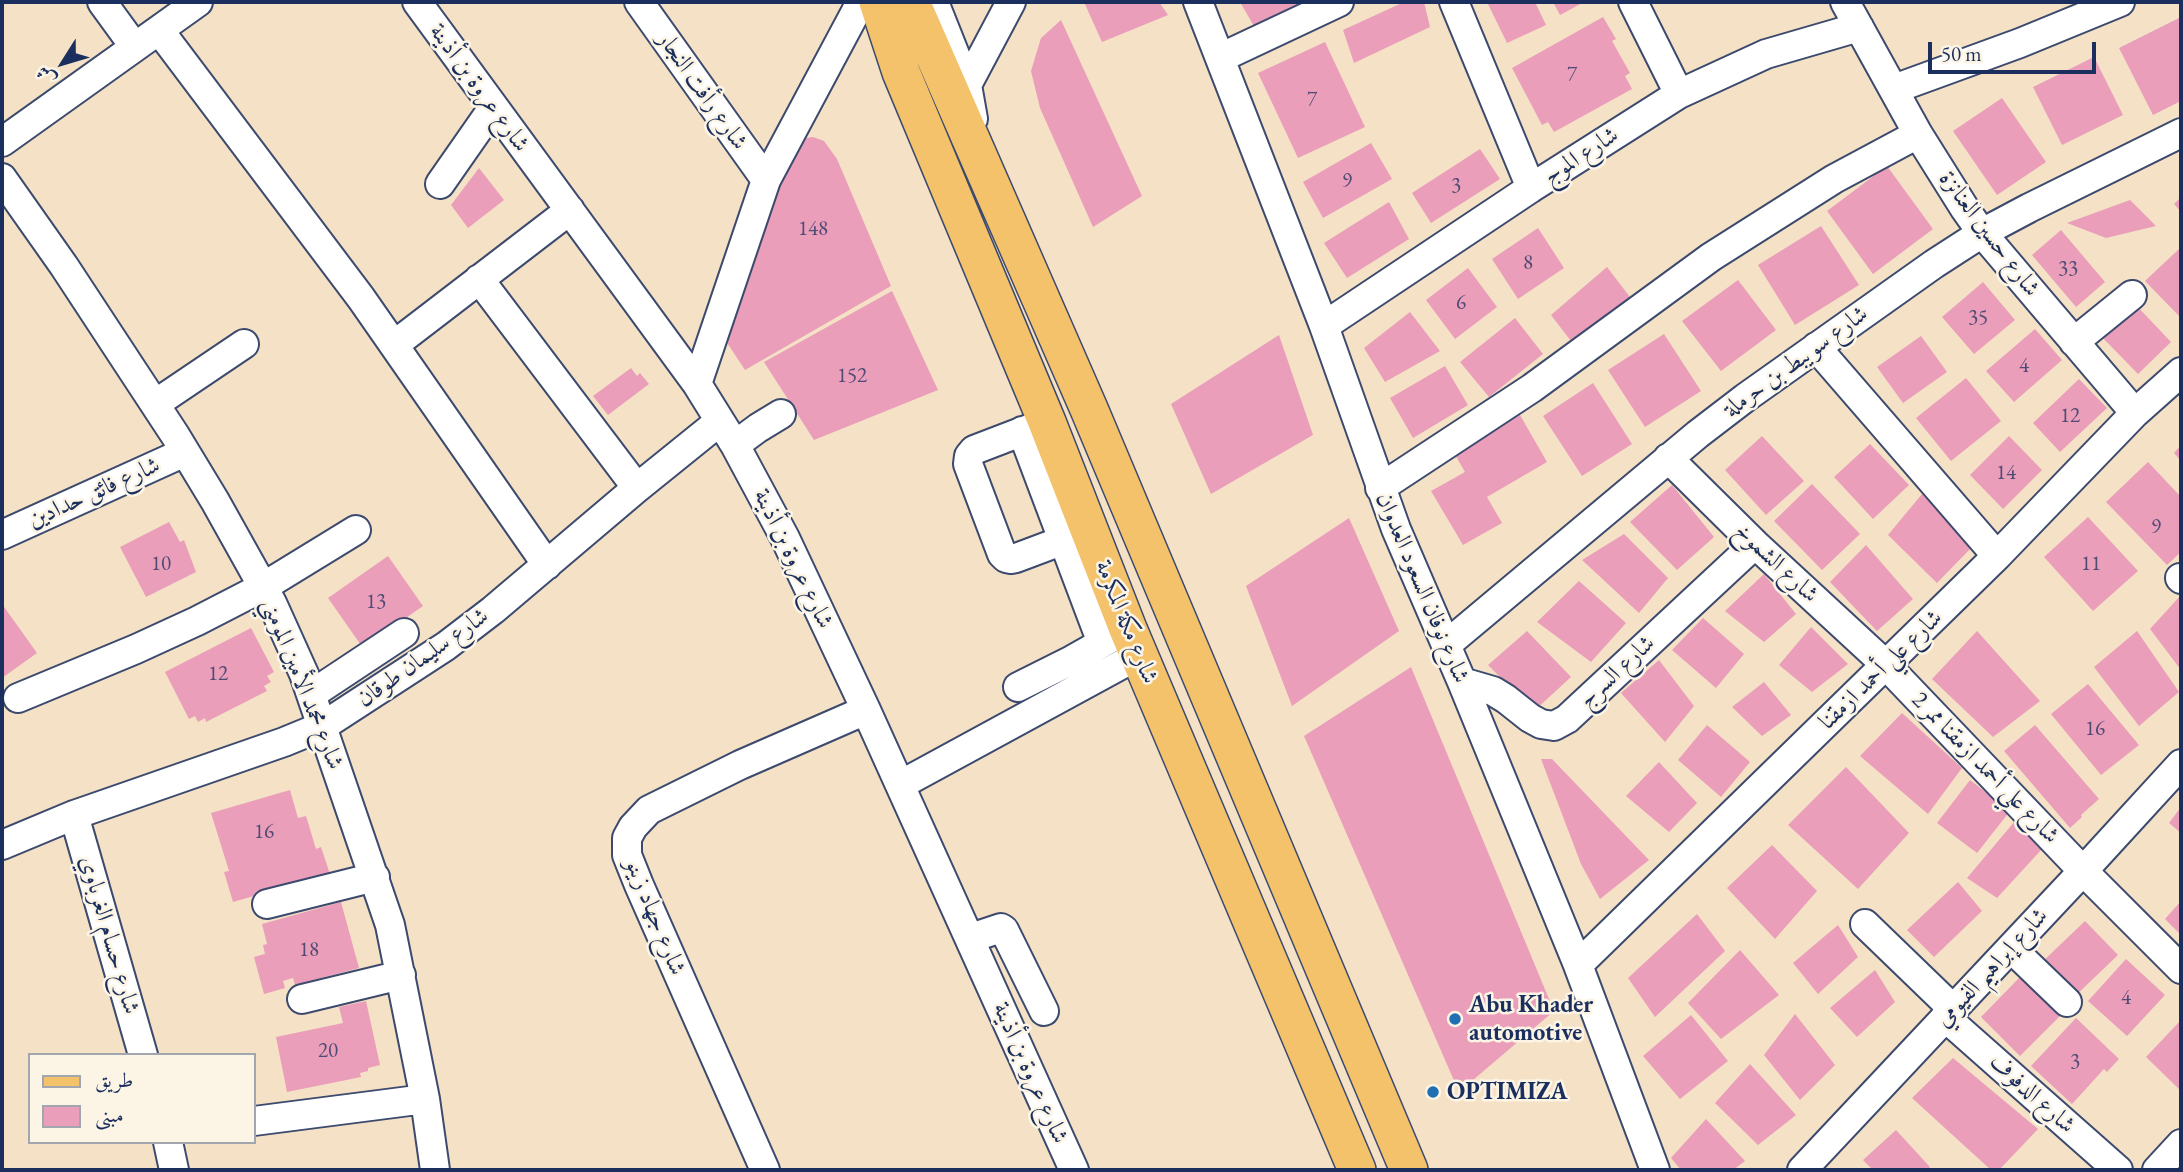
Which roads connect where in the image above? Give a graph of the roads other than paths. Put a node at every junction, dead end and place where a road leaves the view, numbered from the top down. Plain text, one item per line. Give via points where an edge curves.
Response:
1 (102, 2) edge
2 (198, 2) edge
3 (417, 2) edge
4 (639, 2) edge
5 (911, 2) edge
6 (934, 2) edge
7 (1011, 2) edge
8 (1198, 2) edge
9 (1339, 2) edge
10 (1454, 2) edge
11 (1633, 2) edge
12 (1845, 2) edge
13 (2120, 2) edge
14 (863, 3) edge
15 (1859, 27) junction
16 (159, 30) junction
17 (134, 46) junction
18 (1220, 58) junction
19 (967, 85) junction
20 (1894, 89) junction
21 (1679, 94) junction
22 (493, 108) junction
23 (2181, 133) edge
24 (1918, 134) junction
25 (972, 140) junction
26 (2, 142) edge
27 (2, 177) edge
28 (766, 180) junction
29 (440, 184) dead end
30 (1531, 188) junction
31 (570, 210) junction
32 (1982, 233) junction
33 (479, 278) junction
34 (2132, 295) dead end
35 (361, 298) junction
36 (1324, 326) junction
37 (2074, 342) junction
38 (244, 344) dead end
39 (394, 345) junction
40 (1816, 347) junction
41 (2181, 372) edge
42 (697, 384) junction
43 (155, 404) junction
44 (437, 408) junction
45 (2135, 413) junction
46 (781, 414) dead end
47 (720, 421) junction
48 (1035, 426) junction
49 (180, 443) junction
50 (735, 445) junction
51 (1668, 458) junction
52 (637, 488) junction
53 (1380, 488) junction
54 (356, 530) dead end
55 (2, 535) edge
56 (1063, 540) junction
57 (1755, 544) junction
58 (1997, 556) junction
59 (547, 565) junction
60 (267, 595) junction
61 (404, 633) dead end
62 (1123, 642) junction
63 (1446, 645) junction
64 (158, 661) dead end
65 (1886, 665) junction
66 (1462, 682) junction
67 (1018, 687) dead end
68 (312, 694) junction
69 (18, 698) dead end
70 (866, 710) junction
71 (323, 726) junction
72 (2181, 764) edge
73 (900, 785) junction
74 (74, 815) junction
75 (2, 845) edge
76 (2083, 871) junction
77 (375, 877) junction
78 (267, 904) dead end
79 (1865, 924) dead end
80 (971, 941) junction
81 (2011, 948) junction
82 (1578, 965) junction
83 (2181, 969) edge
84 (401, 975) junction
85 (302, 999) dead end
86 (2067, 1002) dead end
87 (1044, 1011) dead end
88 (1949, 1013) junction
89 (142, 1053) edge
90 (425, 1099) junction
91 (256, 1121) edge
92 (168, 1144) edge
93 (2181, 1144) edge
94 (174, 1170) edge
95 (435, 1170) edge
96 (765, 1170) edge
97 (1074, 1170) edge
98 (1357, 1170) edge
99 (1409, 1170) edge
100 (1655, 1170) edge
101 (1802, 1170) edge
102 (2118, 1170) edge
103 (2157, 1170) edge

1 - 17 street
2 - 16 street
3 - 22 street, شارع عروة بن أذينة
4 - 28 street, شارع رأفت النجار
5 - 25 main road, شارع مكة المكرمة
6 - 19 street, شارع مكة المكرمة
7 - 19 street
8 - 18 street, شارع نوفان السعود العدوان
9 - 18 street
10 - 30 street
11 - 21 street
12 - 15 street, شارع حسين العنانزة
13 - 20 street
14 - 28 street
14 - 48 main road, شارع مكة المكرمة via 901,72
15 - 20 street, شارع حسين العنانزة
15 - 21 street, شارع الموج via 1766,54
16 - 17 street
16 - 35 street
17 - 26 street
18 - 36 street, شارع نوفان السعود العدوان
19 - 25 street, شارع مكة المكرمة
20 - 24 street, شارع حسين العنانزة
21 - 30 street, شارع الموج
22 - 29 street
22 - 31 street, شارع عروة بن أذينة
23 - 32 street, شارع سويبط بن حرملة
24 - 32 street, شارع حسين العنانزة
24 - 53 street via 1834,179 1711,257 1532,388
25 - 99 main road, شارع مكة المكرمة
27 - 43 street, شارع محمد الأمين المومني
28 - 42 street
30 - 36 street, شارع الموج
31 - 33 street
31 - 42 street, شارع عروة بن أذينة
32 - 37 street, شارع حسين العنانزة
32 - 40 street, شارع سويبط بن حرملة
33 - 39 street
33 - 52 street
34 - 37 street
35 - 39 street
35 - 44 street via 356,316 418,405
36 - 53 street, شارع نوفان السعود العدوان
37 - 45 street, شارع حسين العنانزة
38 - 43 street
39 - 44 street
40 - 51 street, شارع سويبط بن حرملة
40 - 58 street
41 - 45 street, شارع علي أحمد ازمقنا
42 - 47 street, شارع عروة بن أذينة
43 - 49 street, شارع محمد الأمين المومني
44 - 59 street
45 - 58 street, شارع علي أحمد ازمقنا
46 - 50 street
47 - 50 street, شارع عروة بن أذينة
47 - 52 street, شارع سليمان طوقان
48 - 56 street
48 - 56 street via 974,450 968,464 1006,558
48 - 62 main road, شارع مكة المكرمة
49 - 55 street, شارع فائق حدادين
49 - 60 street, شارع محمد الأمين المومني
50 - 70 street, شارع عروة بن أذينة via 785,538
51 - 57 street, شارع الشموخ
51 - 63 street, شارع سويبط بن حرملة
52 - 59 street, شارع سليمان طوقان
53 - 63 street, شارع نوفان السعود العدوان
54 - 60 street
56 - 62 street
57 - 65 street, شارع الشموخ
57 - 66 street, شارع السرج via 1567,719 1554,726 1530,718 1493,691
58 - 65 street, شارع علي أحمد ازمقنا
59 - 71 street, شارع سليمان طوقان via 446,646
60 - 64 street
60 - 68 street, شارع محمد الأمين المومني
60 - 69 street
61 - 68 street
62 - 67 street
62 - 73 street
62 - 98 main road, شارع مكة المكرمة
63 - 66 street, شارع نوفان السعود العدوان
65 - 76 street, شارع علي أحمد ازمقنا ممر 2
65 - 82 street, شارع علي أحمد ازمقنا
66 - 82 street, شارع نوفان السعود العدوان
68 - 71 street, شارع محمد الأمين المومني
70 - 73 street, شارع عروة بن أذينة
70 - 96 street, شارع جهاد زينو via 649,810 627,838 627,855 639,886
71 - 74 street, شارع سليمان طوقان
71 - 77 street, شارع محمد الأمين المومني
72 - 76 street, شارع إبراهيم الفيومي
73 - 80 street, شارع عروة بن أذينة
74 - 75 street, شارع سليمان طوقان
74 - 89 street, شارع حسام الغرباوي
76 - 81 street, شارع إبراهيم الفيومي
76 - 83 street, شارع علي أحمد ازمقنا ممر 2
77 - 78 street
77 - 84 street, شارع محمد الأمين المومني
79 - 88 street, شارع الدفوف
80 - 87 street via 1004,930
80 - 97 street, شارع عروة بن أذينة
81 - 86 street
81 - 88 street, شارع إبراهيم الفيومي
82 - 100 street, شارع نوفان السعود العدوان
84 - 85 street
84 - 90 street, شارع محمد الأمين المومني
88 - 101 street, شارع إبراهيم الفيومي
88 - 102 street, شارع الدفوف
90 - 91 street
90 - 95 street, شارع محمد الأمين المومني
92 - 94 street
93 - 103 street

